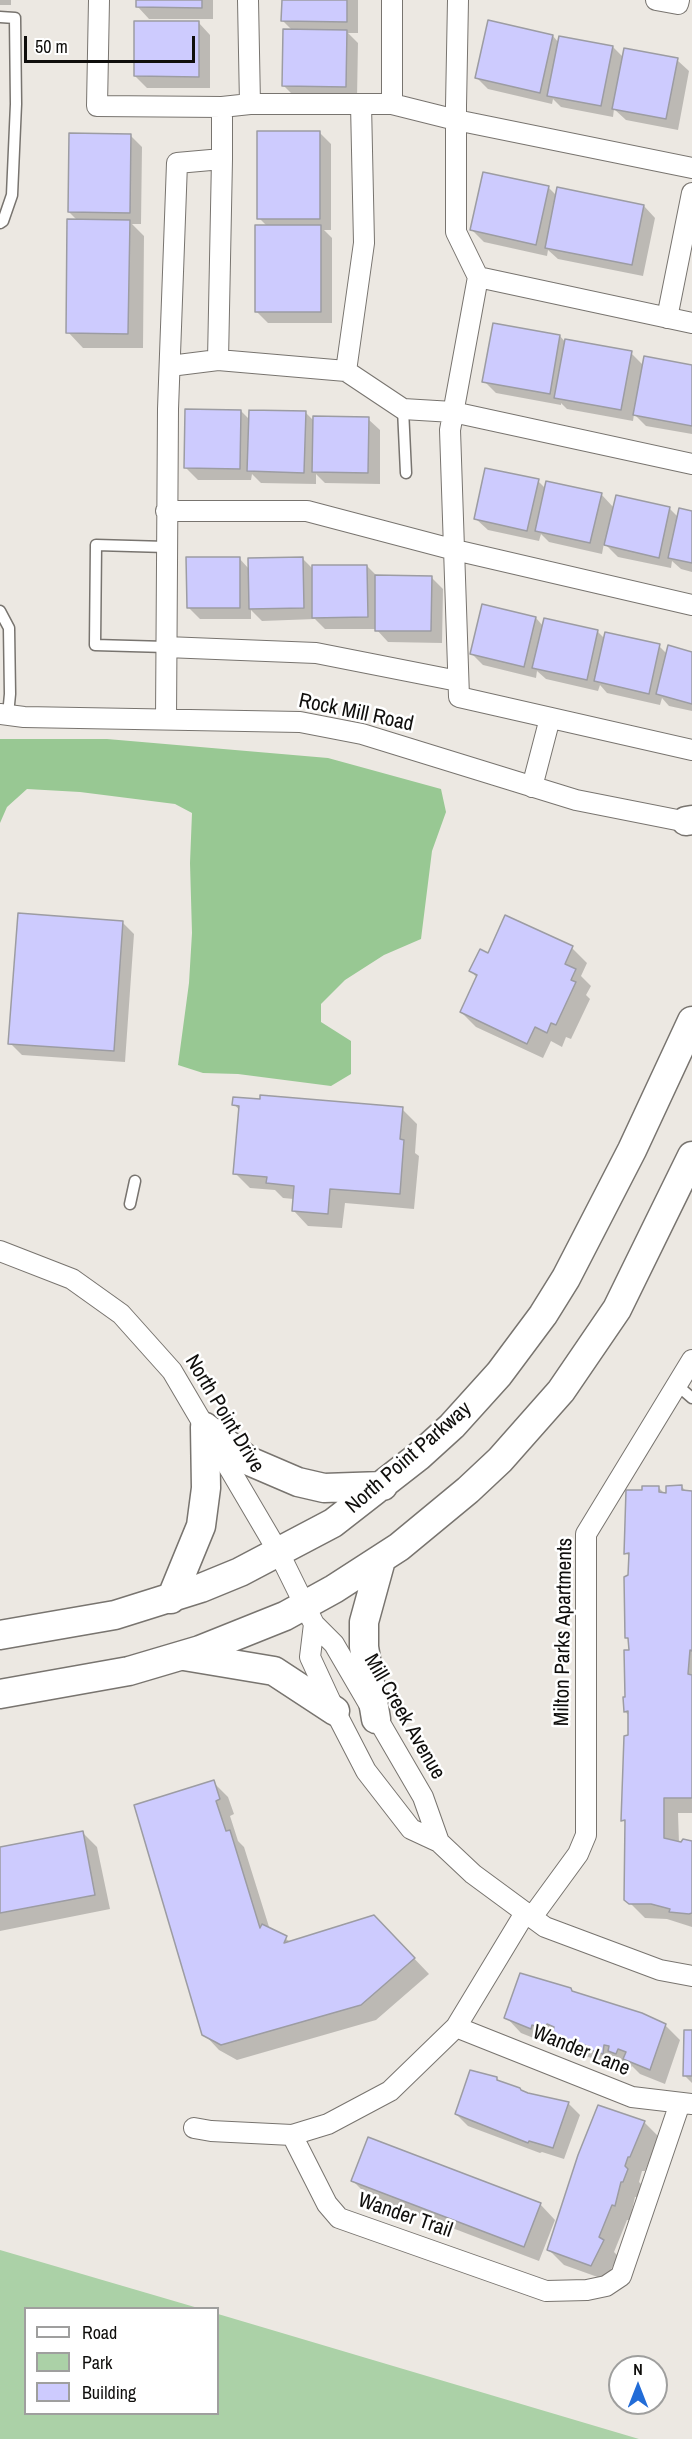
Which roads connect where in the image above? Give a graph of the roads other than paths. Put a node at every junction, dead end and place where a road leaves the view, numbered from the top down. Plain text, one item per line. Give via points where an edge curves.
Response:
1 (99, 0) edge
2 (249, 0) edge
3 (392, 0) edge
4 (458, 0) edge
5 (656, 0) edge
6 (683, 4) edge
7 (0, 17) edge
8 (250, 104) junction
9 (361, 104) junction
10 (392, 104) junction
11 (222, 107) junction
12 (456, 120) junction
13 (222, 159) junction
14 (692, 168) edge
15 (692, 193) edge
16 (0, 223) edge
17 (478, 277) junction
18 (667, 318) junction
19 (692, 323) edge
20 (218, 360) junction
21 (170, 366) junction
22 (346, 371) junction
23 (404, 409) junction
24 (453, 412) junction
25 (692, 464) edge
26 (406, 473) dead end
27 (166, 510) junction
28 (166, 547) junction
29 (455, 550) junction
30 (692, 605) edge
31 (0, 611) edge
32 (166, 647) junction
33 (458, 681) junction
34 (4, 714) edge
35 (550, 718) junction
36 (166, 719) junction
37 (692, 750) edge
38 (532, 787) junction
39 (690, 821) edge
40 (692, 1021) edge
41 (692, 1155) edge
42 (135, 1181) dead end
43 (130, 1204) dead end
44 (0, 1251) edge
45 (692, 1360) edge
46 (677, 1385) junction
47 (692, 1398) edge
48 (205, 1427) junction
49 (383, 1486) junction
50 (279, 1553) junction
51 (381, 1560) junction
52 (171, 1599) junction
53 (309, 1615) junction
54 (0, 1635) edge
55 (182, 1656) junction
56 (0, 1694) edge
57 (335, 1712) junction
58 (376, 1719) junction
59 (439, 1842) junction
60 (529, 1915) junction
61 (692, 1976) edge
62 (456, 2026) junction
63 (686, 2104) edge
64 (194, 2128) dead end
65 (292, 2135) junction

1 - 11 street via 97,106
2 - 8 street
3 - 10 street
4 - 12 street
5 - 6 street
7 - 16 lane via 15,18 16,105 12,195
8 - 9 street
8 - 11 street
9 - 10 street
9 - 22 street via 364,243
10 - 12 street
11 - 13 street
12 - 14 street
12 - 17 street via 456,232
13 - 20 street
13 - 21 street via 177,163
15 - 18 street
17 - 18 street
17 - 24 street
18 - 19 street
20 - 21 street
20 - 22 street
21 - 27 street
22 - 23 street
23 - 24 street
23 - 26 lane
24 - 25 street
24 - 29 street via 450,430
27 - 28 street
27 - 29 street via 307,511
28 - 32 street
28 - 32 lane via 96,545 96,645
29 - 30 street
29 - 33 street
31 - 34 lane via 9,628 10,694
32 - 33 street via 316,653
32 - 36 street
33 - 35 street via 459,697
34 - 36 street, Rock Mill Road
35 - 37 street
35 - 38 street
36 - 38 street, Rock Mill Road via 300,722 352,732
38 - 39 street, Rock Mill Road via 576,800
40 - 49 street, North Point Parkway via 592,1230 543,1315 499,1374 452,1426
41 - 51 street via 617,1308 561,1391 528,1431 468,1491
42 - 43 lane
44 - 48 street, North Point Drive via 72,1279 121,1314 172,1371
45 - 46 street, Milton Parks Apartments
46 - 47 lane
46 - 60 street, Milton Parks Apartments via 586,1534 586,1835 578,1854
48 - 49 street via 249,1461 298,1482 324,1488
48 - 50 street, North Point Drive
48 - 52 street via 206,1488 201,1527
49 - 50 street, North Point Parkway via 333,1523
50 - 52 street, North Point Parkway
50 - 53 street, North Point Drive
51 - 53 street
51 - 58 street via 364,1622 364,1647
52 - 54 street, North Point Parkway via 115,1615
53 - 55 street
53 - 57 street, Mill Creek Avenue via 310,1656
53 - 58 street, Mill Creek Avenue via 334,1644
55 - 56 street via 129,1671
55 - 57 street via 274,1671
57 - 59 street, Mill Creek Avenue via 366,1771 393,1807 411,1829
58 - 59 street, Mill Creek Avenue via 423,1797
59 - 60 street, Mill Creek Avenue via 473,1874
60 - 61 street, Mill Creek Avenue via 545,1927 660,1970
60 - 62 street
62 - 63 street, Wander Lane via 632,2097
62 - 65 street via 390,2091 328,2124
63 - 65 street, Wander Trail via 621,2276 606,2286 587,2290 546,2291 339,2218 327,2204
64 - 65 street

